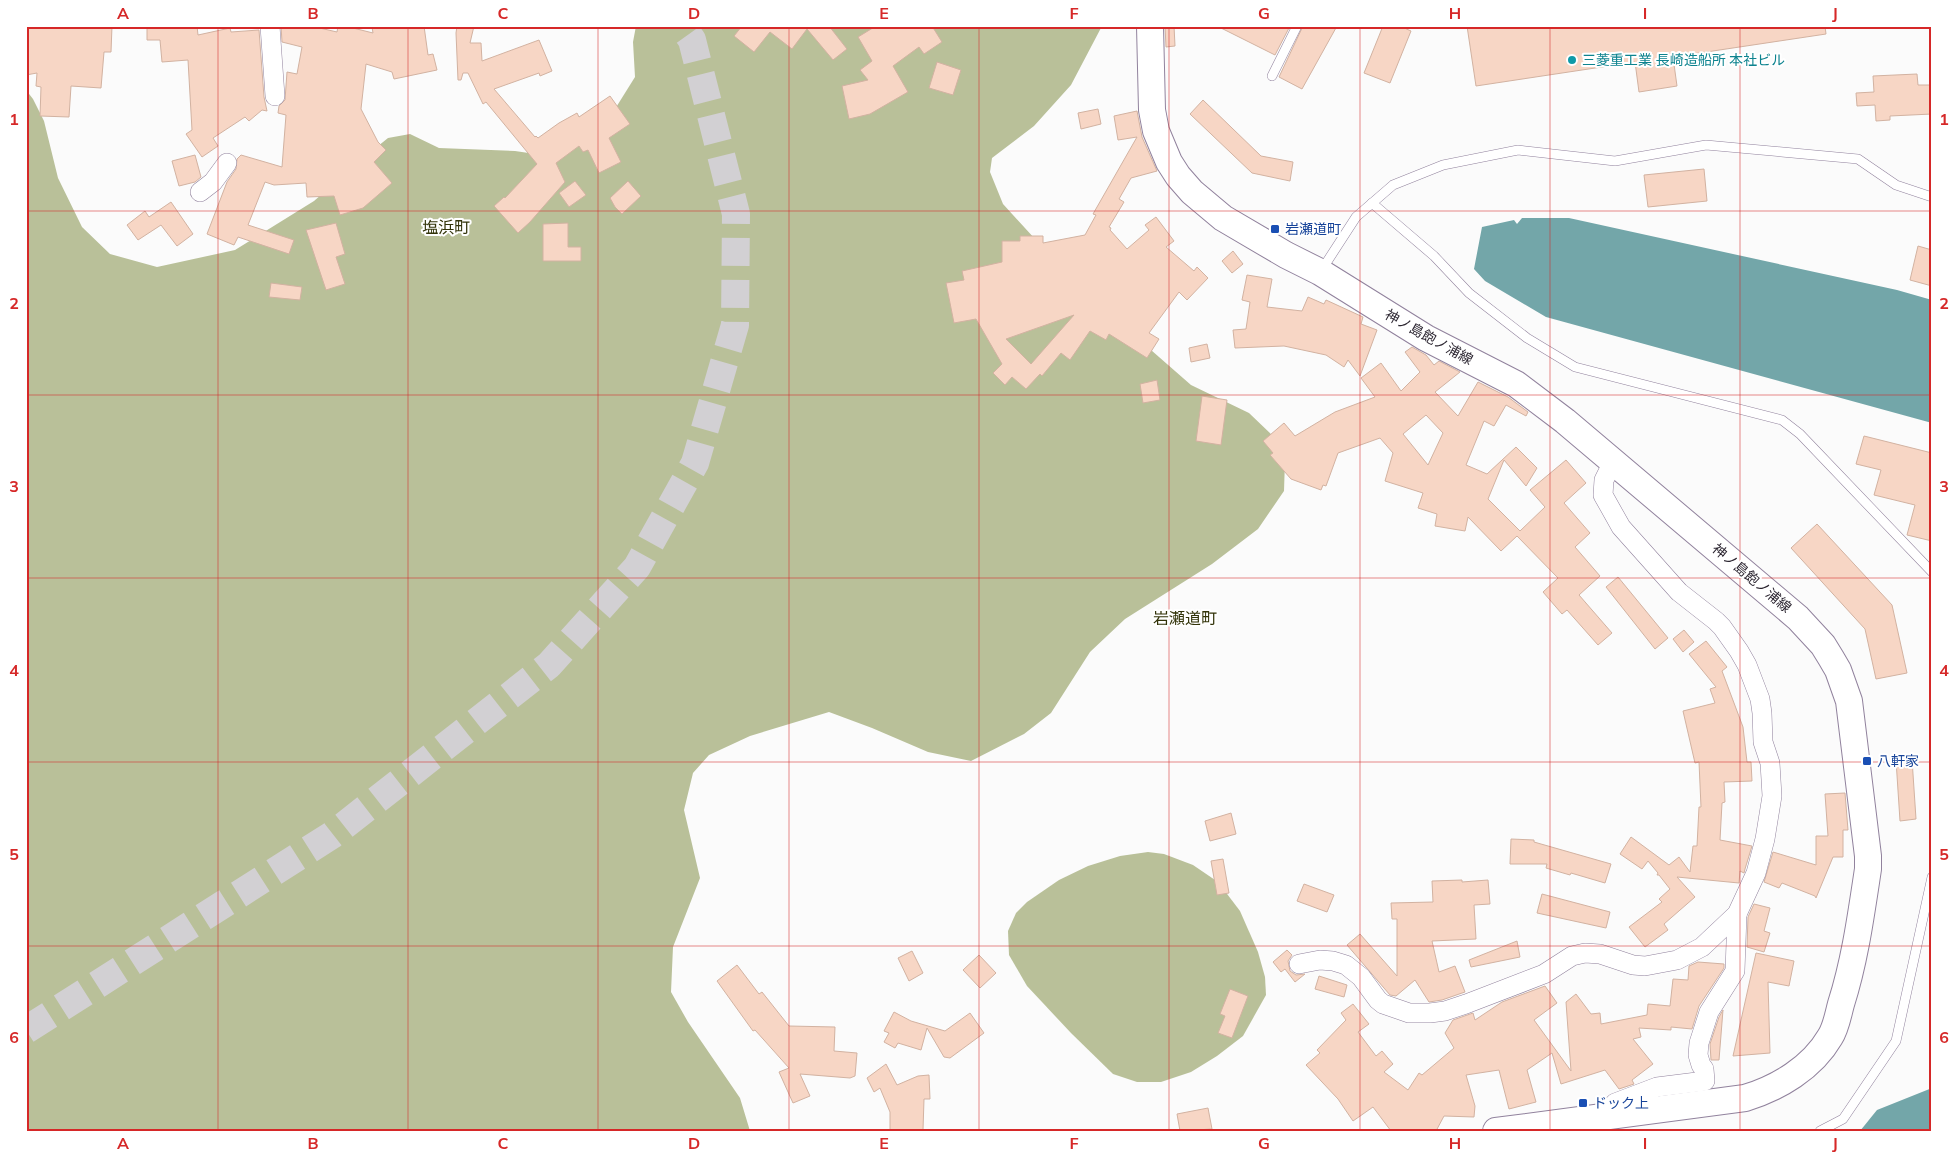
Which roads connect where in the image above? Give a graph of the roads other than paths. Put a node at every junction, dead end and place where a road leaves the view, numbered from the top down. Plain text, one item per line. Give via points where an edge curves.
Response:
1 (270, 26) edge
2 (1150, 26) edge
3 (1298, 26) edge
4 (1272, 76) dead end
5 (275, 96) dead end
6 (227, 163) dead end
7 (200, 192) dead end
8 (1932, 197) edge
9 (1372, 203) junction
10 (1320, 272) junction
11 (1613, 462) junction
12 (1932, 572) edge
13 (1932, 877) edge
14 (1737, 914) junction
15 (1299, 964) dead end
16 (1611, 1115) junction
17 (1496, 1131) edge
18 (1820, 1131) edge

1 - 5 street
2 - 10 main road, 神ノ島飽ノ浦線 via 1156,131 1162,149 1178,176 1223,218
3 - 4 lane
6 - 7 street
8 - 9 lane via 1896,185 1858,159 1706,145 1615,161 1518,150 1443,165 1393,185
9 - 10 lane via 1356,217
9 - 12 lane via 1434,256 1469,294 1527,338 1575,367 1782,420 1800,434
10 - 11 main road, 神ノ島飽ノ浦線 via 1426,338 1516,384
11 - 14 street via 1604,480 1603,495 1621,527 1679,592 1722,628 1739,650 1760,699 1772,796 1756,873
11 - 16 main road, 神ノ島飽ノ浦線 via 1784,604 1823,645 1838,670 1849,701 1868,869 1852,970 1831,1036 1799,1072 1745,1098
13 - 18 lane via 1896,1041 1843,1118
14 - 15 street via 1702,947 1677,960 1639,965 1600,954 1572,956 1544,974 1466,1004 1430,1013 1409,1013 1384,1004 1361,976 1346,965 1320,960
14 - 16 street via 1735,971 1709,1012 1699,1042 1698,1055 1705,1081 1658,1087 1615,1103
16 - 17 main road, 神ノ島飽ノ浦線

